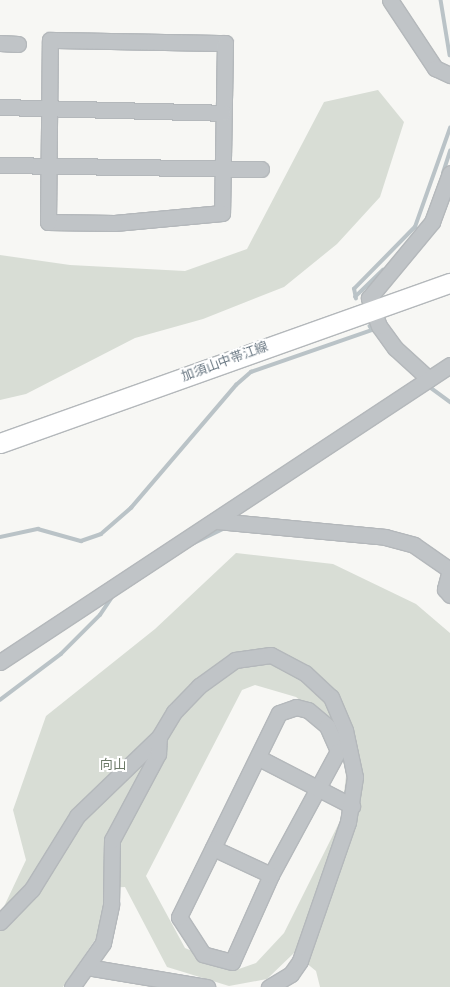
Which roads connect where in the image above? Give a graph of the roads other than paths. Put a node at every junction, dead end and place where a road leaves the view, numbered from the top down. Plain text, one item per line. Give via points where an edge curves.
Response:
1 (390, 0) edge
2 (0, 43) edge
3 (18, 44) dead end
4 (450, 75) edge
5 (0, 107) edge
6 (49, 108) junction
7 (223, 113) junction
8 (0, 165) edge
9 (48, 166) junction
10 (261, 167) dead end
11 (222, 169) junction
12 (450, 173) edge
13 (450, 283) edge
14 (371, 310) junction
15 (450, 365) edge
16 (426, 382) junction
17 (0, 443) edge
18 (217, 521) junction
19 (450, 570) edge
20 (450, 595) edge
21 (0, 662) edge
22 (159, 737) junction
23 (258, 758) junction
24 (317, 788) junction
25 (352, 806) junction
26 (213, 848) junction
27 (271, 875) junction
28 (0, 922) edge
29 (87, 967) junction
30 (176, 984) edge
31 (72, 987) edge
32 (207, 987) edge
33 (269, 987) edge

1 - 4 street via 435,68
2 - 3 street
5 - 6 street
6 - 7 street
6 - 7 street via 50,40 225,43
6 - 9 street
7 - 11 street
8 - 9 street
9 - 11 street
9 - 11 street via 48,222 114,223 222,213
10 - 11 street
12 - 14 street via 432,222 407,256 372,290 369,298
13 - 14 main road, 加須山中帯江線
14 - 16 street via 395,348
14 - 17 main road, 加須山中帯江線
15 - 16 street
16 - 18 street
18 - 19 street via 386,537 414,545
18 - 21 street
19 - 20 street via 445,589
22 - 25 street via 174,712 217,671 255,655 287,661 320,685 339,711 355,777
22 - 28 street via 77,816 32,889
22 - 29 street via 158,754 112,840 111,904 103,943
23 - 24 street
23 - 24 street via 279,713 287,708 308,710 327,726 338,751
23 - 26 street
24 - 25 street
24 - 27 street
25 - 33 street via 300,961 290,974
26 - 27 street
26 - 27 street via 179,916 203,954 232,962
29 - 30 street
29 - 31 street
30 - 32 street

